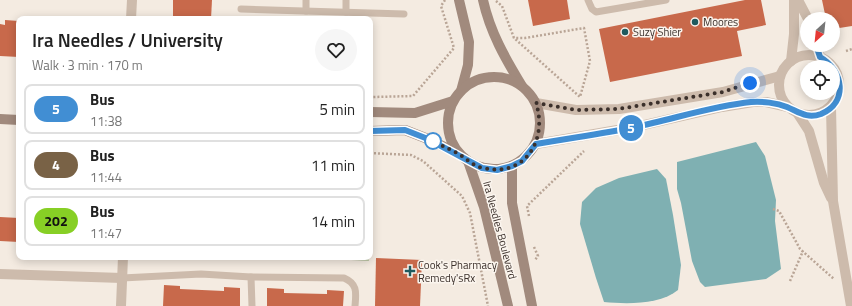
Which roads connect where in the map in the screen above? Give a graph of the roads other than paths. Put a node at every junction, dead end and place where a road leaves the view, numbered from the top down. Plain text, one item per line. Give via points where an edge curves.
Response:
1 (132, 0) edge
2 (306, 0) edge
3 (346, 0) edge
4 (459, 0) edge
5 (483, 0) edge
6 (588, 0) edge
7 (666, 0) edge
8 (794, 0) edge
9 (798, 0) edge
10 (241, 9) dead end
11 (306, 11) junction
12 (346, 12) junction
13 (804, 12) edge
14 (404, 14) dead end
15 (131, 16) edge
16 (818, 52) edge
17 (820, 57) junction
18 (791, 61) junction
19 (780, 76) junction
20 (522, 86) junction
21 (461, 91) junction
22 (453, 101) junction
23 (536, 103) junction
24 (788, 107) junction
25 (831, 107) junction
26 (373, 112) edge
27 (798, 114) junction
28 (0, 119) edge
29 (16, 120) edge
30 (373, 131) edge
31 (536, 144) junction
32 (464, 158) junction
33 (512, 166) junction
34 (833, 201) junction
35 (123, 260) edge
36 (0, 274) edge
37 (251, 277) junction
38 (122, 278) junction
39 (121, 306) edge
40 (252, 306) edge
41 (355, 306) edge
42 (508, 306) edge
43 (532, 306) edge
44 (850, 306) edge

1 - 15 street
2 - 11 lane
3 - 12 lane
4 - 21 main road via 469,42 468,64
5 - 20 main road via 486,17 498,46
6 - 7 lane via 596,12
8 - 18 street
9 - 13 street
10 - 11 lane
11 - 12 lane
12 - 14 lane
16 - 17 street
17 - 18 street via 800,56
17 - 25 street via 832,65 840,81 840,91
18 - 19 street
19 - 23 street via 723,92 618,109 576,110
19 - 24 street via 779,91
20 - 21 main road via 497,77 484,78 471,83
20 - 23 main road
21 - 22 main road
22 - 26 main road via 415,113
22 - 32 main road via 448,115 448,129 452,143
23 - 31 main road via 541,116
24 - 27 street
24 - 31 street via 753,102 635,127
25 - 27 street via 816,115
25 - 34 street
27 - 34 street via 809,131 824,183
28 - 29 main road
30 - 32 main road via 405,130
31 - 33 main road via 522,161
32 - 33 main road via 482,168 497,170
32 - 42 main road, Ira Needles Boulevard via 484,207
33 - 43 main road, Ira Needles Boulevard via 512,203
34 - 44 street
35 - 38 street
36 - 38 street
37 - 38 lane via 201,274
37 - 40 lane
37 - 41 lane via 344,278 352,281 356,288
38 - 39 street

